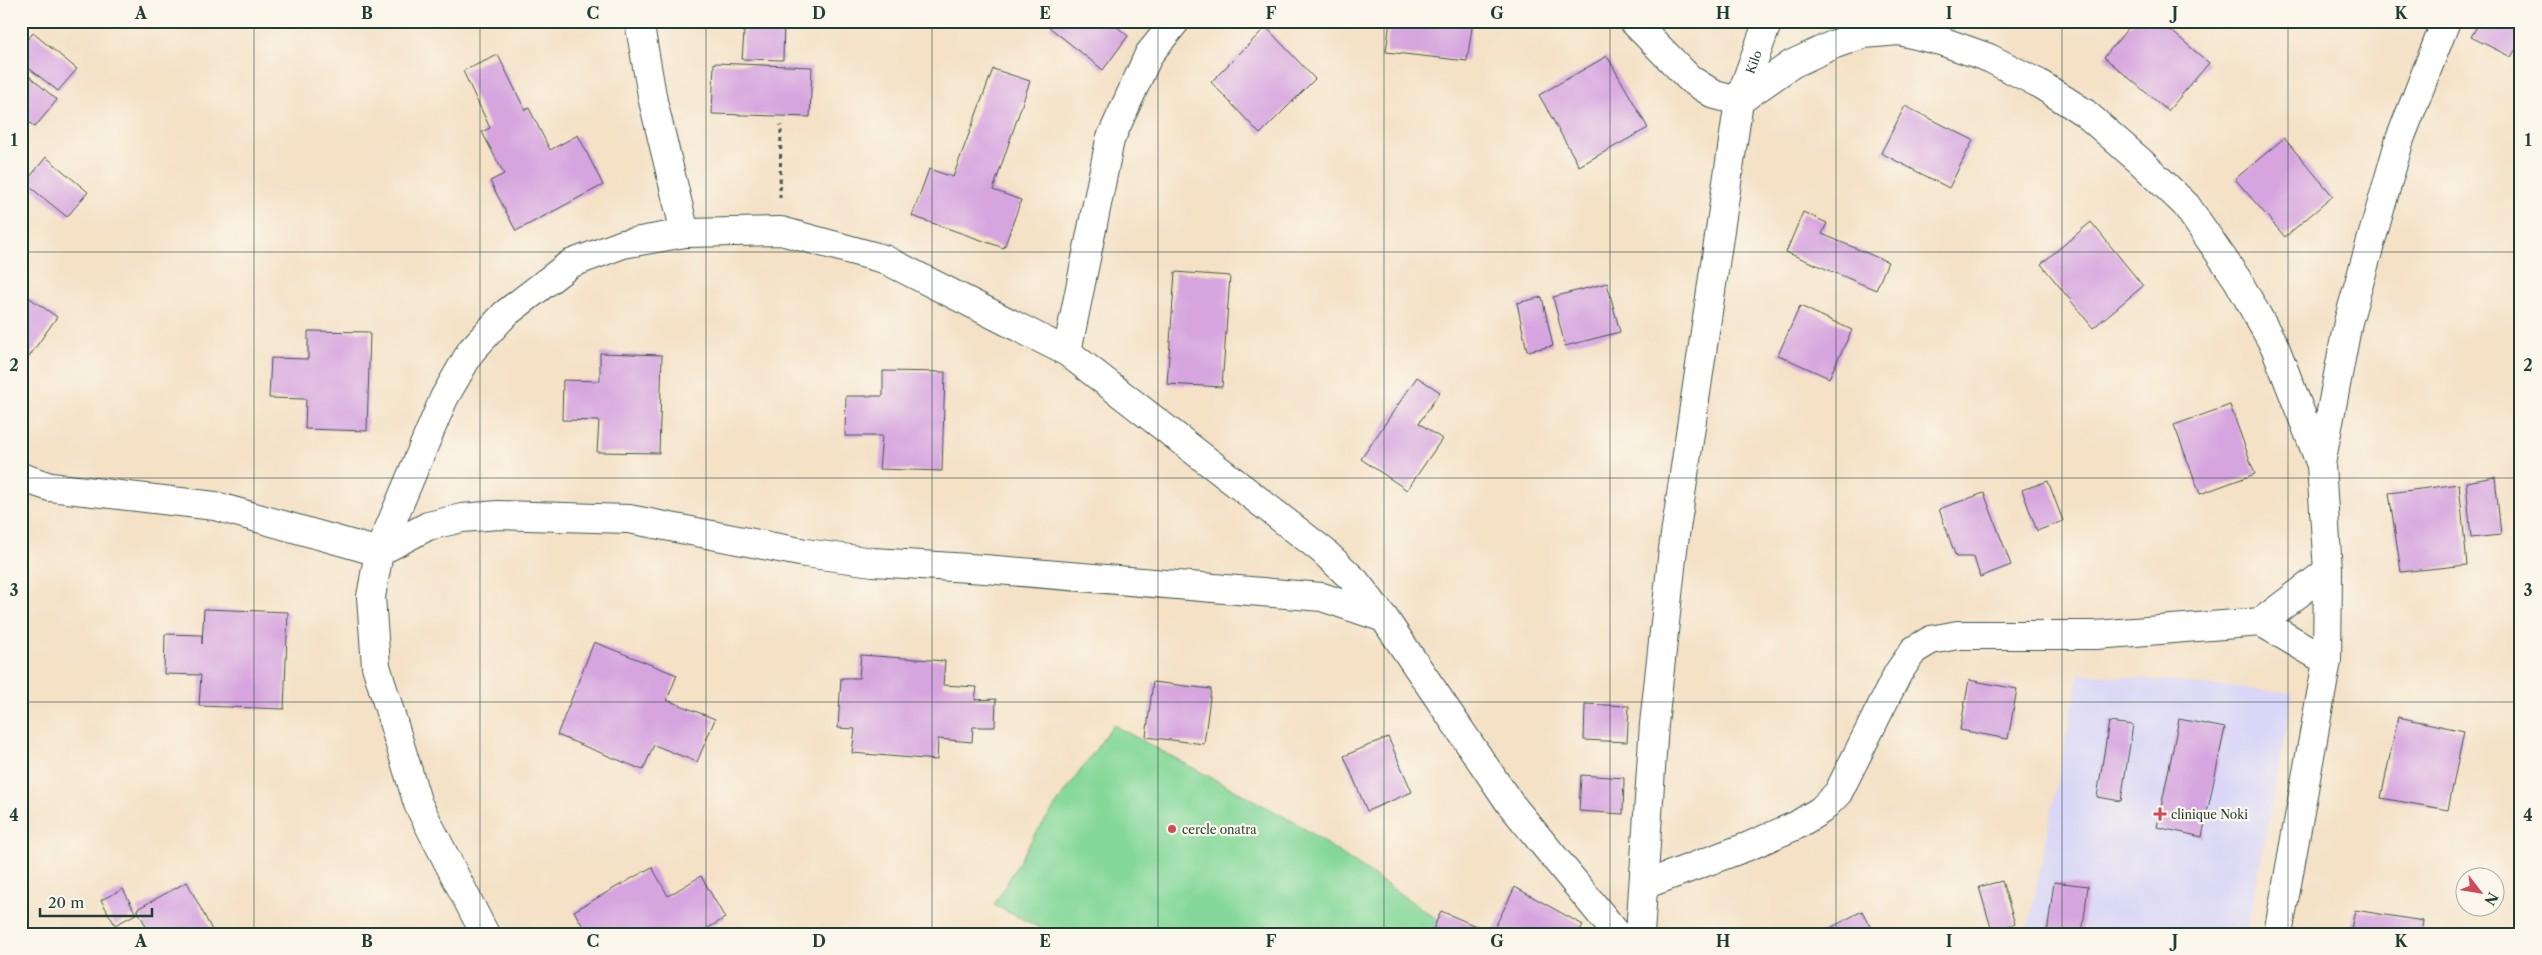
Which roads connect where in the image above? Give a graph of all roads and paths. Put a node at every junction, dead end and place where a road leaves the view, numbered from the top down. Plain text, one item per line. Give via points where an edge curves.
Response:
1 (639, 21) edge
2 (1176, 21) edge
3 (1634, 21) edge
4 (1768, 21) edge
5 (2446, 21) edge
6 (1739, 101) junction
7 (781, 125) dead end
8 (781, 231) junction
9 (685, 232) junction
10 (1067, 352) junction
11 (2321, 466) junction
12 (21, 477) edge
13 (379, 552) junction
14 (2328, 571) junction
15 (1384, 618) junction
16 (2261, 622) junction
17 (2327, 661) junction
18 (1644, 885) junction
19 (485, 934) edge
20 (1617, 934) edge
21 (1640, 934) edge
22 (2278, 934) edge

1 - 9 street via 653,101
2 - 10 street via 1149,54 1110,140
3 - 6 street via 1690,80 1715,95
4 - 6 street, Kilo
5 - 11 street via 2400,139 2348,322
6 - 11 street via 1792,64 1834,44 1864,34 1899,31 1989,58 2038,83 2085,113 2186,205 2237,279 2275,346
6 - 18 street, Kilo via 1672,549 1654,724
7 - 8 path
8 - 9 street
8 - 10 street via 884,259
9 - 13 street via 623,244 570,264 505,314 471,352 444,398
10 - 15 street via 1322,550 1356,582
11 - 14 street
12 - 13 street via 50,487 215,506
13 - 15 street via 428,526 462,518 498,515 629,519 805,554 873,562 1322,597
13 - 19 street via 371,597 376,666 418,804
14 - 16 street
14 - 17 street
15 - 20 street via 1509,802
16 - 17 street
16 - 18 street via 2096,635 1958,635 1931,640 1914,650 1898,673 1838,793 1821,810 1797,825 1749,846
17 - 22 street
18 - 21 street, Kilo

